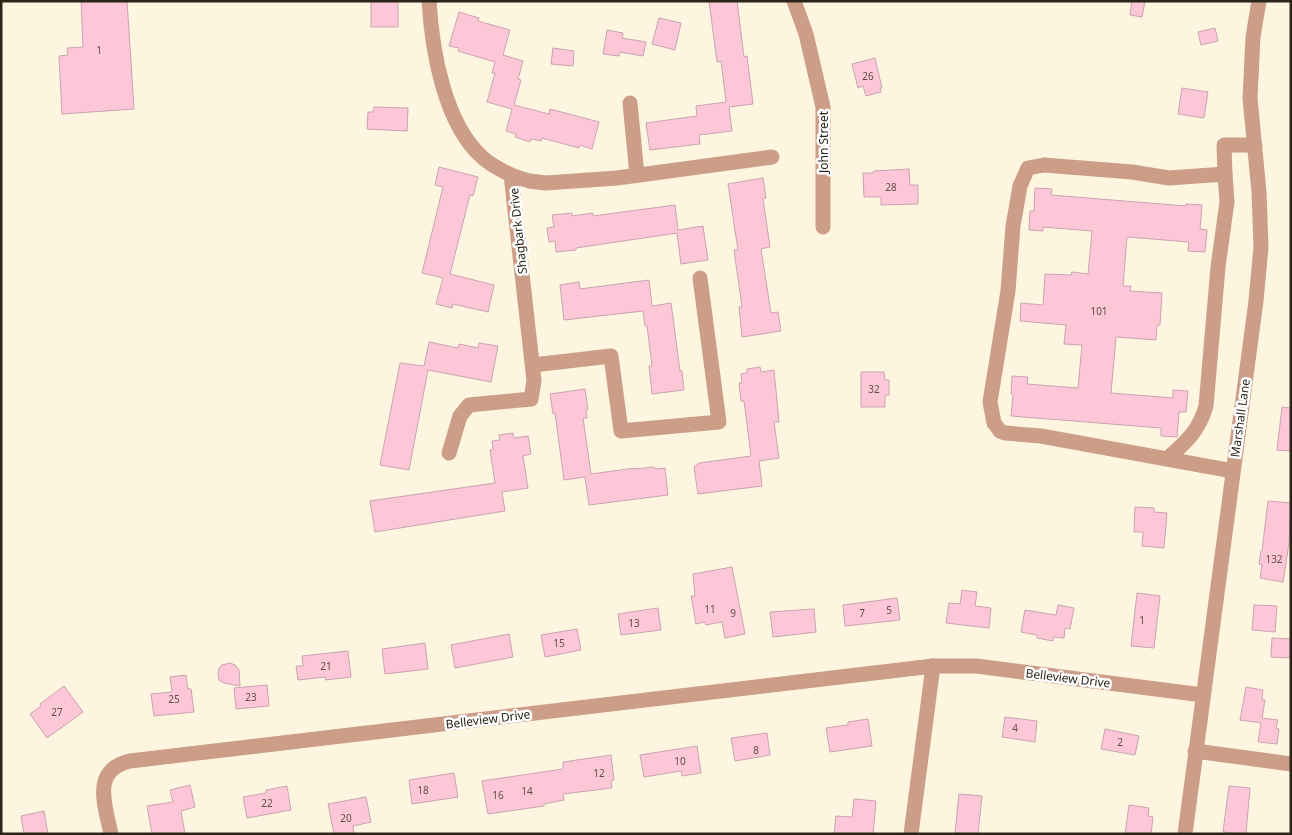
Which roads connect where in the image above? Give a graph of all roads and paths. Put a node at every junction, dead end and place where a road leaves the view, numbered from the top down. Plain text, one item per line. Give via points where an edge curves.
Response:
1 (429, 1) edge
2 (794, 1) edge
3 (1259, 1) edge
4 (630, 103) dead end
5 (1255, 145) junction
6 (772, 157) dead end
7 (1225, 174) junction
8 (511, 175) junction
9 (636, 175) junction
10 (823, 227) dead end
11 (700, 278) dead end
12 (532, 364) junction
13 (449, 453) dead end
14 (1167, 459) junction
15 (1233, 471) junction
16 (933, 666) junction
17 (1203, 695) junction
18 (1194, 751) junction
19 (1291, 764) edge
20 (111, 834) edge
21 (911, 834) edge
22 (1184, 834) edge

1 - 8 street, Shagbark Drive via 436,59 455,118 482,158
2 - 10 street, John Street via 806,34 823,107
3 - 5 street, Marshall Lane via 1253,36 1250,98
4 - 9 street
5 - 7 street via 1224,145
5 - 15 street, Marshall Lane via 1261,247
6 - 9 street
7 - 14 street via 1226,202 1206,406 1194,433
7 - 14 street via 1169,178 1044,165 1028,168 1020,186 990,402 994,423 1004,433 1041,436
8 - 9 street via 546,183
8 - 12 street, Shagbark Drive
11 - 12 street via 719,422 621,431 611,356
12 - 13 street, Shagbark Drive via 531,399 469,405 460,416
14 - 15 street
15 - 17 street, Marshall Lane
16 - 17 street, Belleview Drive via 976,666
16 - 20 street, Belleview Drive via 120,763 110,769 105,778
16 - 21 street
17 - 18 street, Marshall Lane
18 - 19 street
18 - 22 street, Marshall Lane

